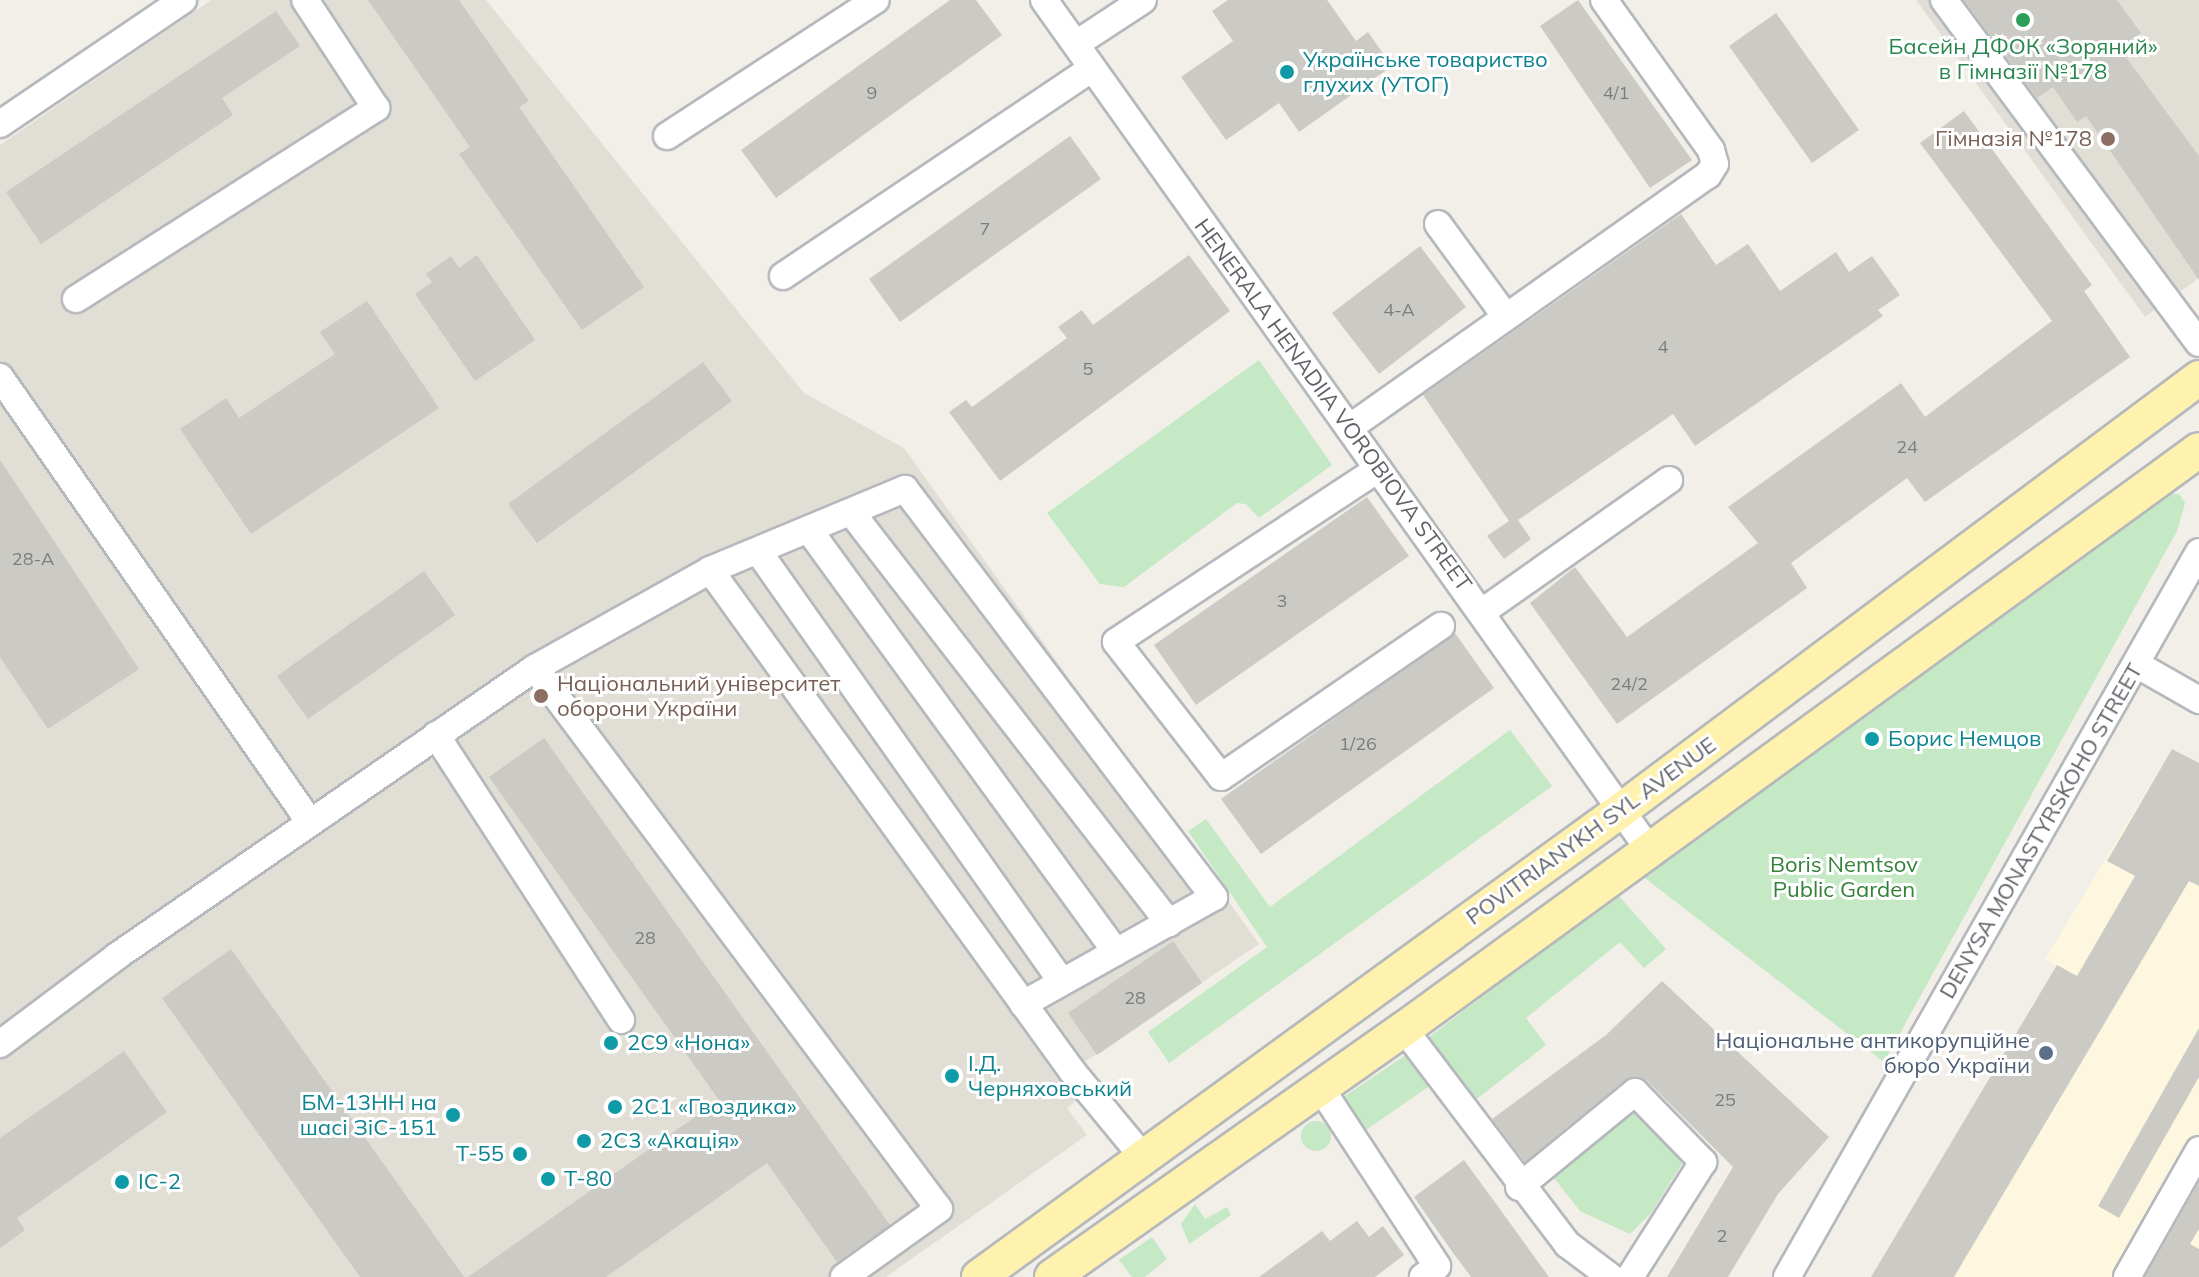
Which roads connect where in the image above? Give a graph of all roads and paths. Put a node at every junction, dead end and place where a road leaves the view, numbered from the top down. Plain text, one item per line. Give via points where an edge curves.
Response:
1 (183, 0) edge
2 (305, 0) edge
3 (876, 0) edge
4 (1044, 0) edge
5 (1143, 0) edge
6 (1604, 0) edge
7 (1944, 0) edge
8 (1076, 44) junction
9 (1092, 68) junction
10 (0, 124) edge
11 (667, 136) dead end
12 (1438, 224) dead end
13 (783, 276) dead end
14 (76, 299) dead end
15 (1506, 317) junction
16 (2199, 343) edge
17 (0, 377) edge
18 (2199, 378) edge
19 (1349, 428) junction
20 (2199, 450) edge
21 (1378, 469) junction
22 (1669, 480) dead end
23 (851, 512) junction
24 (809, 530) junction
25 (758, 551) junction
26 (2199, 552) edge
27 (710, 570) junction
28 (1482, 612) junction
29 (1441, 626) dead end
30 (2136, 664) junction
31 (535, 668) junction
32 (2199, 700) edge
33 (436, 735) junction
34 (1620, 811) junction
35 (309, 821) junction
36 (1648, 848) junction
37 (1169, 923) junction
38 (1116, 952) junction
39 (1062, 982) junction
40 (1023, 1004) junction
41 (621, 1020) dead end
42 (1404, 1029) junction
43 (0, 1044) edge
44 (1320, 1087) junction
45 (2199, 1150) edge
46 (1143, 1157) junction
47 (1519, 1187) junction
48 (844, 1277) edge
49 (979, 1277) edge
50 (1052, 1277) edge
51 (1423, 1277) edge
52 (1611, 1277) edge
53 (1630, 1277) edge
54 (1787, 1277) edge
55 (2127, 1277) edge

1 - 10 street
2 - 14 street via 376,108
3 - 11 street
4 - 8 street, HENERALA HENADIIA VOROBIOVA STREET
5 - 8 street
6 - 15 street via 1711,150 1715,164 1708,175
7 - 16 street
8 - 9 street, HENERALA HENADIIA VOROBIOVA STREET
9 - 13 street
9 - 19 street, HENERALA HENADIIA VOROBIOVA STREET
12 - 15 street
15 - 19 street
17 - 35 street
18 - 34 main road, POVITRIANYKH SYL AVENUE
19 - 21 street, HENERALA HENADIIA VOROBIOVA STREET
20 - 36 main road
21 - 28 street, HENERALA HENADIIA VOROBIOVA STREET
21 - 29 street via 1116,642 1221,777
22 - 28 street
23 - 24 street
23 - 37 street
23 - 37 street via 905,489 1214,897
24 - 25 street
24 - 38 street
25 - 27 street
25 - 39 street
26 - 30 street, DENYSA MONASTYRSKOHO STREET
27 - 31 street
27 - 40 street
28 - 34 street, HENERALA HENADIIA VOROBIOVA STREET
30 - 32 street
30 - 54 street, DENYSA MONASTYRSKOHO STREET
31 - 33 street
31 - 48 street via 939,1209
33 - 35 street
33 - 41 street
34 - 36 street, HENERALA HENADIIA VOROBIOVA STREET
34 - 46 main road, POVITRIANYKH SYL AVENUE
35 - 43 street
36 - 42 main road
37 - 38 street
38 - 39 street
39 - 40 street
40 - 46 street
42 - 44 main road
42 - 47 street
44 - 50 main road
44 - 51 street via 1437,1266
45 - 55 street
46 - 49 main road, POVITRIANYKH SYL AVENUE
47 - 52 street via 1567,1244
47 - 53 street via 1635,1092 1703,1162

